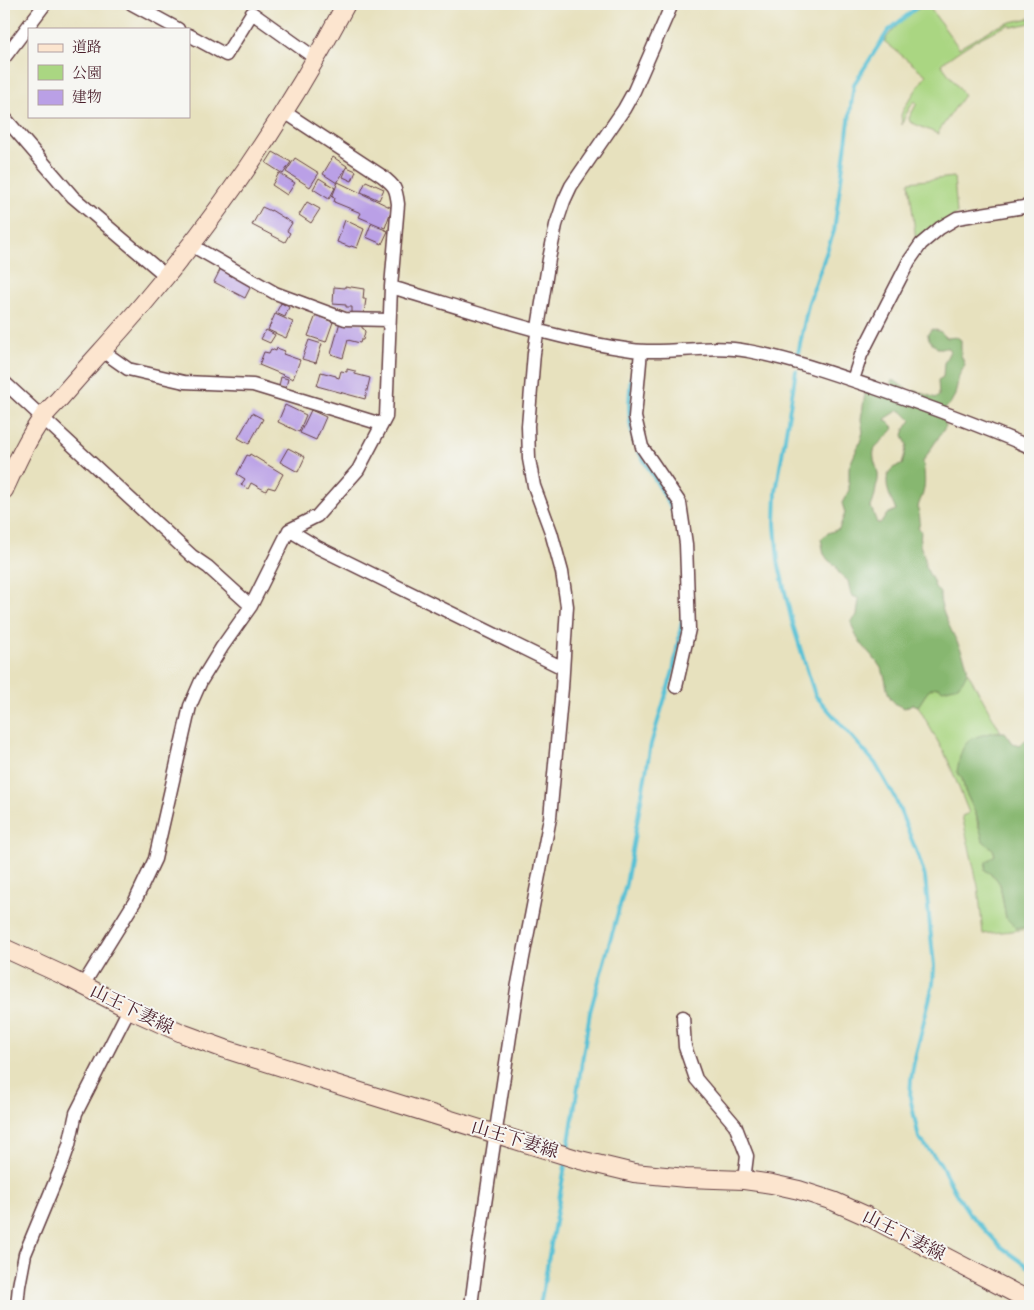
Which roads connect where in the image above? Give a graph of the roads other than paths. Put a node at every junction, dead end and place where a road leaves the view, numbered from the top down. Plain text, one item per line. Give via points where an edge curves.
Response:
1 (45, 4) edge
2 (132, 4) edge
3 (346, 4) edge
4 (672, 4) edge
5 (176, 28) edge
6 (190, 36) edge
7 (4, 58) edge
8 (315, 58) junction
9 (283, 111) junction
10 (4, 118) edge
11 (1030, 206) edge
12 (191, 245) junction
13 (166, 276) junction
14 (391, 287) junction
15 (389, 320) junction
16 (538, 330) junction
17 (101, 350) junction
18 (641, 351) junction
19 (853, 380) junction
20 (4, 382) edge
21 (43, 417) junction
22 (381, 424) junction
23 (1030, 447) edge
24 (4, 490) edge
25 (289, 530) junction
26 (251, 606) junction
27 (563, 668) junction
28 (676, 687) dead end
29 (4, 948) edge
30 (83, 985) junction
31 (129, 1010) junction
32 (683, 1017) dead end
33 (495, 1133) junction
34 (744, 1180) junction
35 (1030, 1301) edge
36 (17, 1306) edge
37 (471, 1306) edge

1 - 7 street
2 - 5 street
3 - 8 main road
4 - 16 street via 627,103 564,201 549,259
6 - 8 street via 226,55 252,13
8 - 9 main road
9 - 12 main road
9 - 14 street via 392,184 398,204
10 - 13 street via 73,196
11 - 19 street via 957,218 921,244 909,261 861,356
12 - 13 main road
12 - 15 street via 275,293 345,319
13 - 17 main road
14 - 15 street
14 - 16 street
15 - 22 street via 386,417
16 - 18 street
16 - 27 street via 529,419 529,459 534,486 562,572 567,606
17 - 21 main road
17 - 22 street via 128,369 184,382 253,385
18 - 19 street via 747,350
18 - 28 street via 635,417 642,446 680,504 686,544 689,629
19 - 23 street
20 - 21 street
21 - 24 main road
21 - 26 street via 192,556
22 - 25 street via 358,470 317,516
25 - 26 street
25 - 27 street via 317,547
26 - 30 street via 201,681 190,706 155,859 135,901
27 - 33 street via 550,818 517,989
29 - 30 main road, 山王下妻線
30 - 31 main road, 山王下妻線
31 - 33 main road, 山王下妻線 via 225,1049
31 - 36 street via 76,1113 62,1165 25,1254
32 - 34 street via 685,1048 696,1079 735,1125 747,1156
33 - 34 main road, 山王下妻線 via 580,1160 634,1172
33 - 37 street
34 - 35 main road, 山王下妻線 via 799,1190 848,1207

